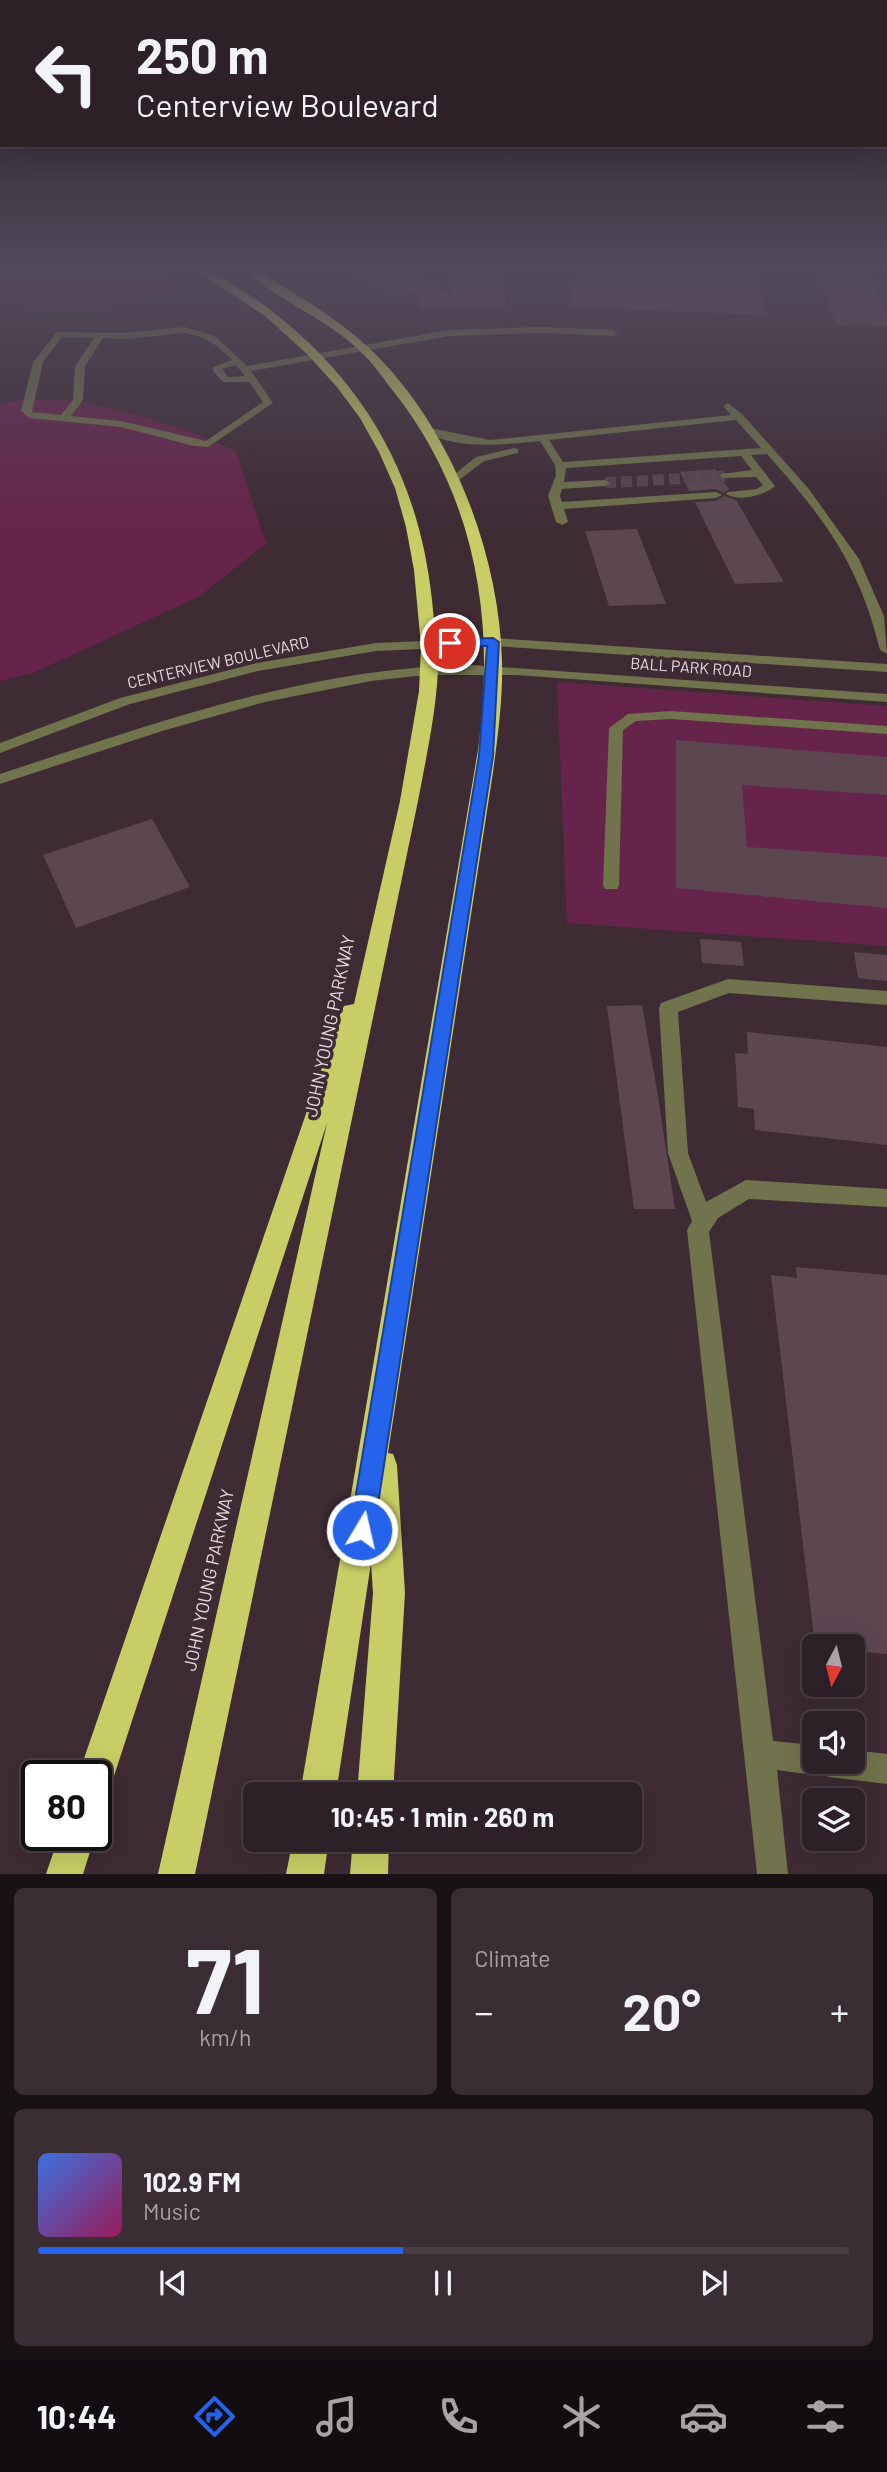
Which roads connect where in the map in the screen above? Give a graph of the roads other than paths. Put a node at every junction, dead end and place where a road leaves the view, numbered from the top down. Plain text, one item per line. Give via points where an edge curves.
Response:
1 (43, 355) edge
2 (87, 355) edge
3 (231, 355) edge
4 (320, 355) edge
5 (369, 355) edge
6 (317, 356) junction
7 (242, 366) junction
8 (252, 379) junction
9 (728, 406) dead end
10 (64, 418) junction
11 (743, 422) junction
12 (430, 431) junction
13 (546, 442) junction
14 (769, 451) junction
15 (744, 453) junction
16 (560, 465) junction
17 (760, 473) junction
18 (725, 476) tunnel mouth
19 (455, 478) junction
20 (605, 483) tunnel mouth
21 (557, 486) junction
22 (732, 494) tunnel mouth
23 (716, 495) dead end
24 (556, 506) junction
25 (562, 522) dead end
26 (493, 642) junction
27 (428, 643) junction
28 (887, 650) edge
29 (887, 668) edge
30 (430, 671) junction
31 (492, 671) junction
32 (887, 698) edge
33 (887, 730) edge
34 (0, 748) edge
35 (0, 779) edge
36 (611, 885) dead end
37 (385, 914) junction
38 (887, 998) edge
39 (887, 1198) edge
40 (703, 1223) junction
41 (379, 1424) junction
42 (760, 1754) junction
43 (802, 1759) edge
44 (101, 1760) edge
45 (865, 1766) edge
46 (887, 1769) edge
47 (320, 1782) edge
48 (376, 1782) edge
49 (72, 1851) edge
50 (309, 1852) edge
51 (371, 1852) edge
52 (64, 1874) edge
53 (176, 1874) edge
54 (305, 1874) edge
55 (369, 1874) edge
56 (773, 1874) edge

1 - 10 street via 26,411
2 - 10 street via 80,366 78,400
3 - 7 street
4 - 6 street
5 - 12 highway
6 - 7 street
6 - 27 highway, JOHN YOUNG PARKWAY via 359,405 407,500 424,588
7 - 8 street
7 - 8 street via 216,369 226,380
8 - 10 street via 267,406 208,443 121,424
9 - 11 street
11 - 13 street
11 - 14 street
12 - 13 street via 490,443
12 - 19 highway
13 - 16 street
13 - 19 street via 495,453
14 - 15 street
14 - 28 street via 845,546 866,581
15 - 16 street
15 - 17 street
16 - 21 street
17 - 18 street
17 - 22 street via 769,486 760,492
19 - 26 highway via 484,569
20 - 21 street
21 - 24 street
23 - 24 street
24 - 25 street
26 - 27 street, CENTERVIEW BOULEVARD
26 - 29 street, BALL PARK ROAD
26 - 31 highway
27 - 30 highway, JOHN YOUNG PARKWAY
27 - 34 street, CENTERVIEW BOULEVARD via 257,667 125,701
30 - 31 street
30 - 35 street via 277,694 168,723
30 - 37 highway, JOHN YOUNG PARKWAY via 420,746
31 - 32 street, BALL PARK ROAD
31 - 41 highway via 486,756
33 - 36 street via 671,715 633,717 616,728
37 - 44 highway
37 - 53 highway, JOHN YOUNG PARKWAY
38 - 40 street via 729,986 668,1008 678,1153
39 - 40 street via 746,1189 710,1211
40 - 42 street via 698,1230
41 - 47 highway
41 - 48 highway via 388,1593
42 - 43 street
42 - 56 street
45 - 46 street
49 - 52 highway
50 - 54 highway
51 - 55 highway

